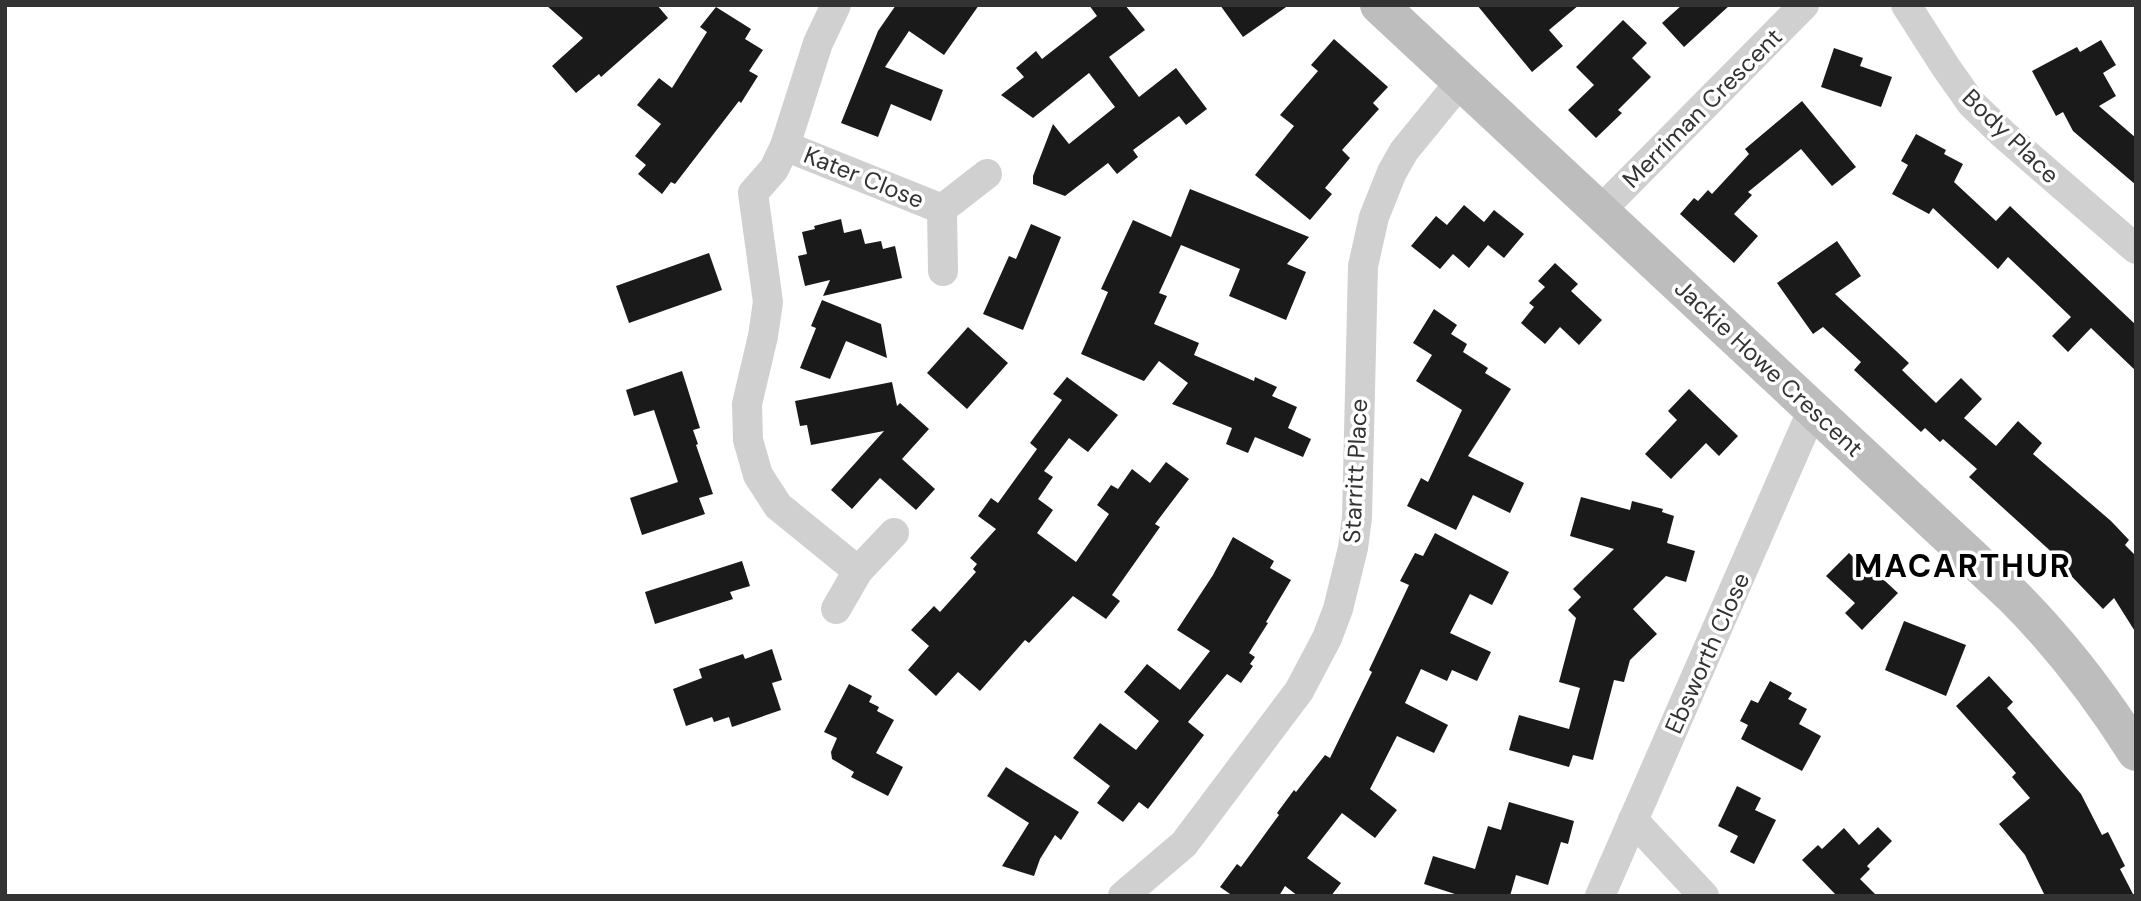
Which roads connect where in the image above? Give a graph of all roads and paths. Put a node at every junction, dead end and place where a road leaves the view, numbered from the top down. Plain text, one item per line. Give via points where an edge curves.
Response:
1 (1379, 5) edge
2 (1804, 5) edge
3 (1906, 5) edge
4 (826, 8) edge
5 (1461, 81) junction
6 (785, 146) junction
7 (987, 174) dead end
8 (942, 209) junction
9 (1600, 211) junction
10 (2136, 249) edge
11 (943, 271) dead end
12 (1813, 409) junction
13 (894, 533) dead end
14 (858, 571) junction
15 (836, 609) dead end
16 (2136, 752) edge
17 (1633, 820) junction
18 (1123, 896) edge
19 (1600, 896) edge
20 (1704, 896) edge

1 - 5 street, Jackie Howe Crescent
2 - 9 street, Merriman Crescent
3 - 10 street, Body Place via 1971,103
4 - 6 street, Kater Close
5 - 9 street, Jackie Howe Crescent
5 - 18 street, Starritt Place via 1404,151 1374,217 1363,266 1357,517 1338,609 1327,638 1299,691 1184,844
6 - 8 street, Kater Close
6 - 14 street, Kater Close via 774,169 753,193 768,302 747,404 748,440 758,475 778,506
7 - 8 street, Kater Close
8 - 11 street, Kater Close
9 - 12 street, Jackie Howe Crescent
12 - 16 street, Jackie Howe Crescent via 2045,628
12 - 17 street, Ebsworth Close
13 - 14 street
14 - 15 street
17 - 19 street, Ebsworth Close
17 - 20 street

